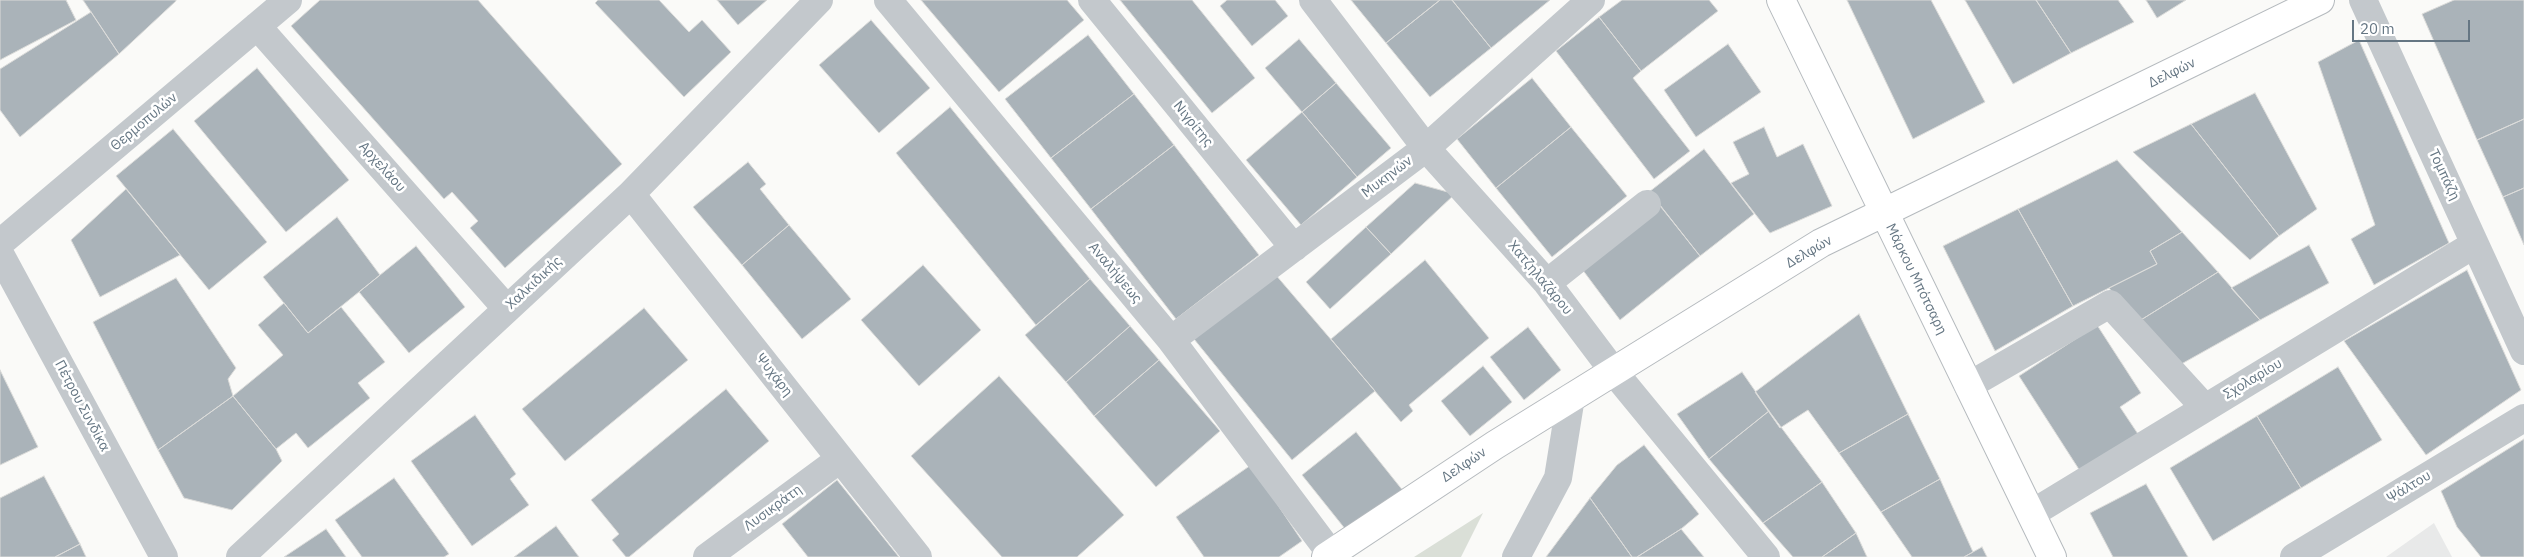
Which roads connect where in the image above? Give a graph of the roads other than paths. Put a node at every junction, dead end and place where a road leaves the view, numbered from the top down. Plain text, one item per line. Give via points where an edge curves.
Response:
1 (288, 0) edge
2 (819, 0) edge
3 (888, 0) edge
4 (1092, 0) edge
5 (1313, 0) edge
6 (1591, 0) edge
7 (1781, 0) edge
8 (2320, 0) edge
9 (2363, 0) edge
10 (257, 26) junction
11 (1426, 148) junction
12 (631, 194) junction
13 (1647, 204) dead end
14 (1884, 212) junction
15 (0, 243) edge
16 (2475, 244) junction
17 (1294, 248) junction
18 (0, 254) edge
19 (1547, 283) junction
20 (506, 308) junction
21 (1171, 340) junction
22 (2524, 351) edge
23 (1614, 372) junction
24 (1968, 386) junction
25 (1571, 397) junction
26 (2205, 408) junction
27 (2524, 418) edge
28 (840, 459) junction
29 (2031, 514) junction
30 (1329, 556) edge
31 (164, 557) edge
32 (240, 557) edge
33 (707, 557) edge
34 (918, 557) edge
35 (1516, 557) edge
36 (1766, 557) edge
37 (2052, 557) edge
38 (2294, 557) edge

1 - 10 street, Θερμοπυλών
2 - 12 street, Χαλκιδικής
3 - 21 street, Αναλήψεως
4 - 17 street, Νιγρίτης
5 - 11 street, Χατζηλαζάρου
6 - 11 street, Μυκηνών
7 - 14 main road, Μάρκου Μπότσαρη
8 - 14 main road, Δελφών
9 - 16 street, Τομπάζη
10 - 15 street, Θερμοπυλών
10 - 20 street, Αρχελάου
11 - 17 street, Μυκηνών
11 - 19 street, Χατζηλαζάρου
12 - 20 street, Χαλκιδικής
12 - 28 street, Ψυχάρη
13 - 19 street
14 - 23 main road, Δελφών via 1821,243
14 - 24 main road, Μάρκου Μπότσαρη
16 - 22 street, Τομπάζη
16 - 26 street, Σχολαρίου
17 - 21 street, Μυκηνών
18 - 31 street, Πέτρου Συνδίκα
19 - 23 street, Χατζηλαζάρου
20 - 32 street, Χαλκιδικής
21 - 30 street, Αναλήψεως
23 - 25 main road, Δελφών
23 - 36 street, Χατζηλαζάρου
24 - 26 street via 2110,304
24 - 29 main road, Μάρκου Μπότσαρη
25 - 30 main road, Δελφών
25 - 35 street via 1558,478
26 - 29 street, Σχολαρίου
27 - 38 street, Ψάλτου
28 - 33 street, Λυσικράτη
28 - 34 street, Ψυχάρη
29 - 37 main road, Μάρκου Μπότσαρη

